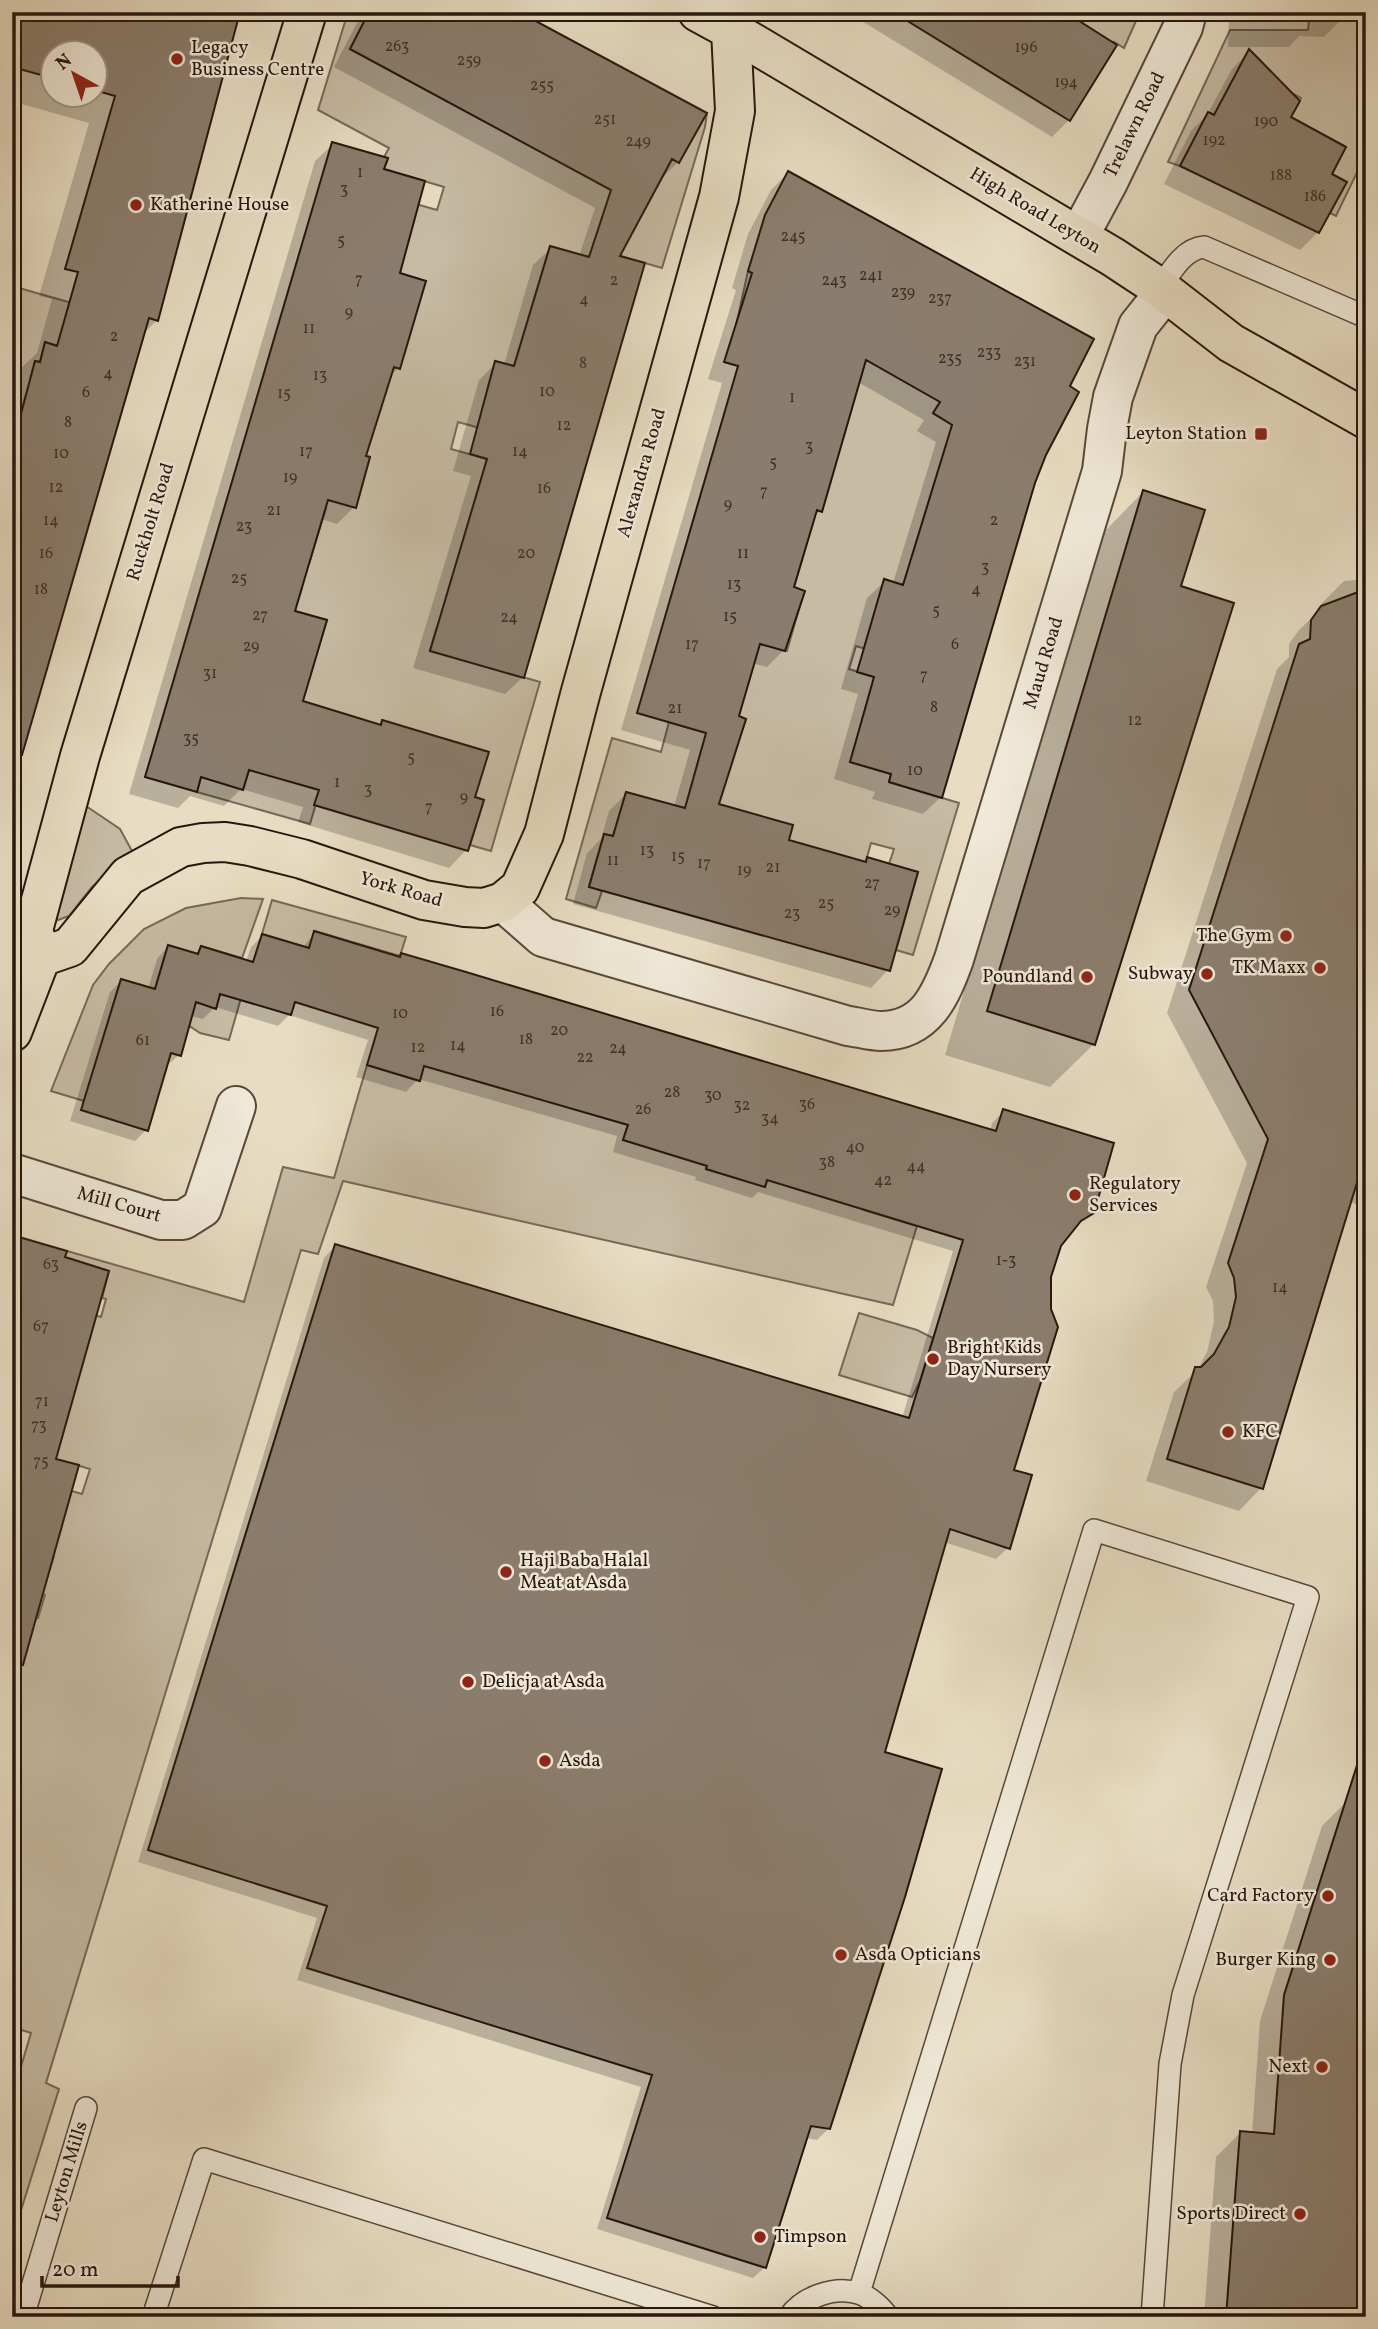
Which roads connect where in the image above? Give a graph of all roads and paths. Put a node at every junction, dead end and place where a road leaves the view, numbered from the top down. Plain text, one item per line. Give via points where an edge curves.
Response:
1 (307, 12) edge
2 (698, 12) edge
3 (1186, 12) edge
4 (730, 21) edge
5 (1079, 236) junction
6 (1162, 290) junction
7 (1366, 317) edge
8 (1366, 419) edge
9 (503, 902) junction
10 (41, 957) junction
11 (12, 1032) edge
12 (236, 1106) dead end
13 (12, 1173) edge
14 (86, 2108) dead end
15 (859, 2293) junction
16 (23, 2317) edge
17 (153, 2317) edge
18 (713, 2317) edge
19 (789, 2317) edge
20 (888, 2317) edge
21 (1152, 2317) edge

1 - 10 main road, Ruckholt Road via 80,756 33,930
2 - 4 main road, High Road Leyton
3 - 5 street, Trelawn Road via 1183,27
4 - 5 main road, High Road Leyton
4 - 9 main road, Alexandra Road via 734,111 719,197 544,834 520,888
5 - 6 main road, High Road Leyton
6 - 7 lane via 1181,259 1204,247
6 - 8 main road, High Road Leyton via 1231,343
6 - 9 street, Maud Road via 1138,326 1114,397 1102,471 954,959 942,993 925,1016 908,1027 881,1031 848,1026 543,937
9 - 10 main road, York Road via 484,908 441,904 302,859 250,846 202,843 181,847 128,876 70,947
10 - 11 main road
12 - 13 street, Mill Court via 202,1208 183,1220 162,1220
14 - 16 lane, Leyton Mills
15 - 19 lane via 821,2294 802,2302
15 - 20 lane
15 - 21 lane via 1094,1530 1308,1597 1183,1995 1170,2064
17 - 18 lane via 204,2159

